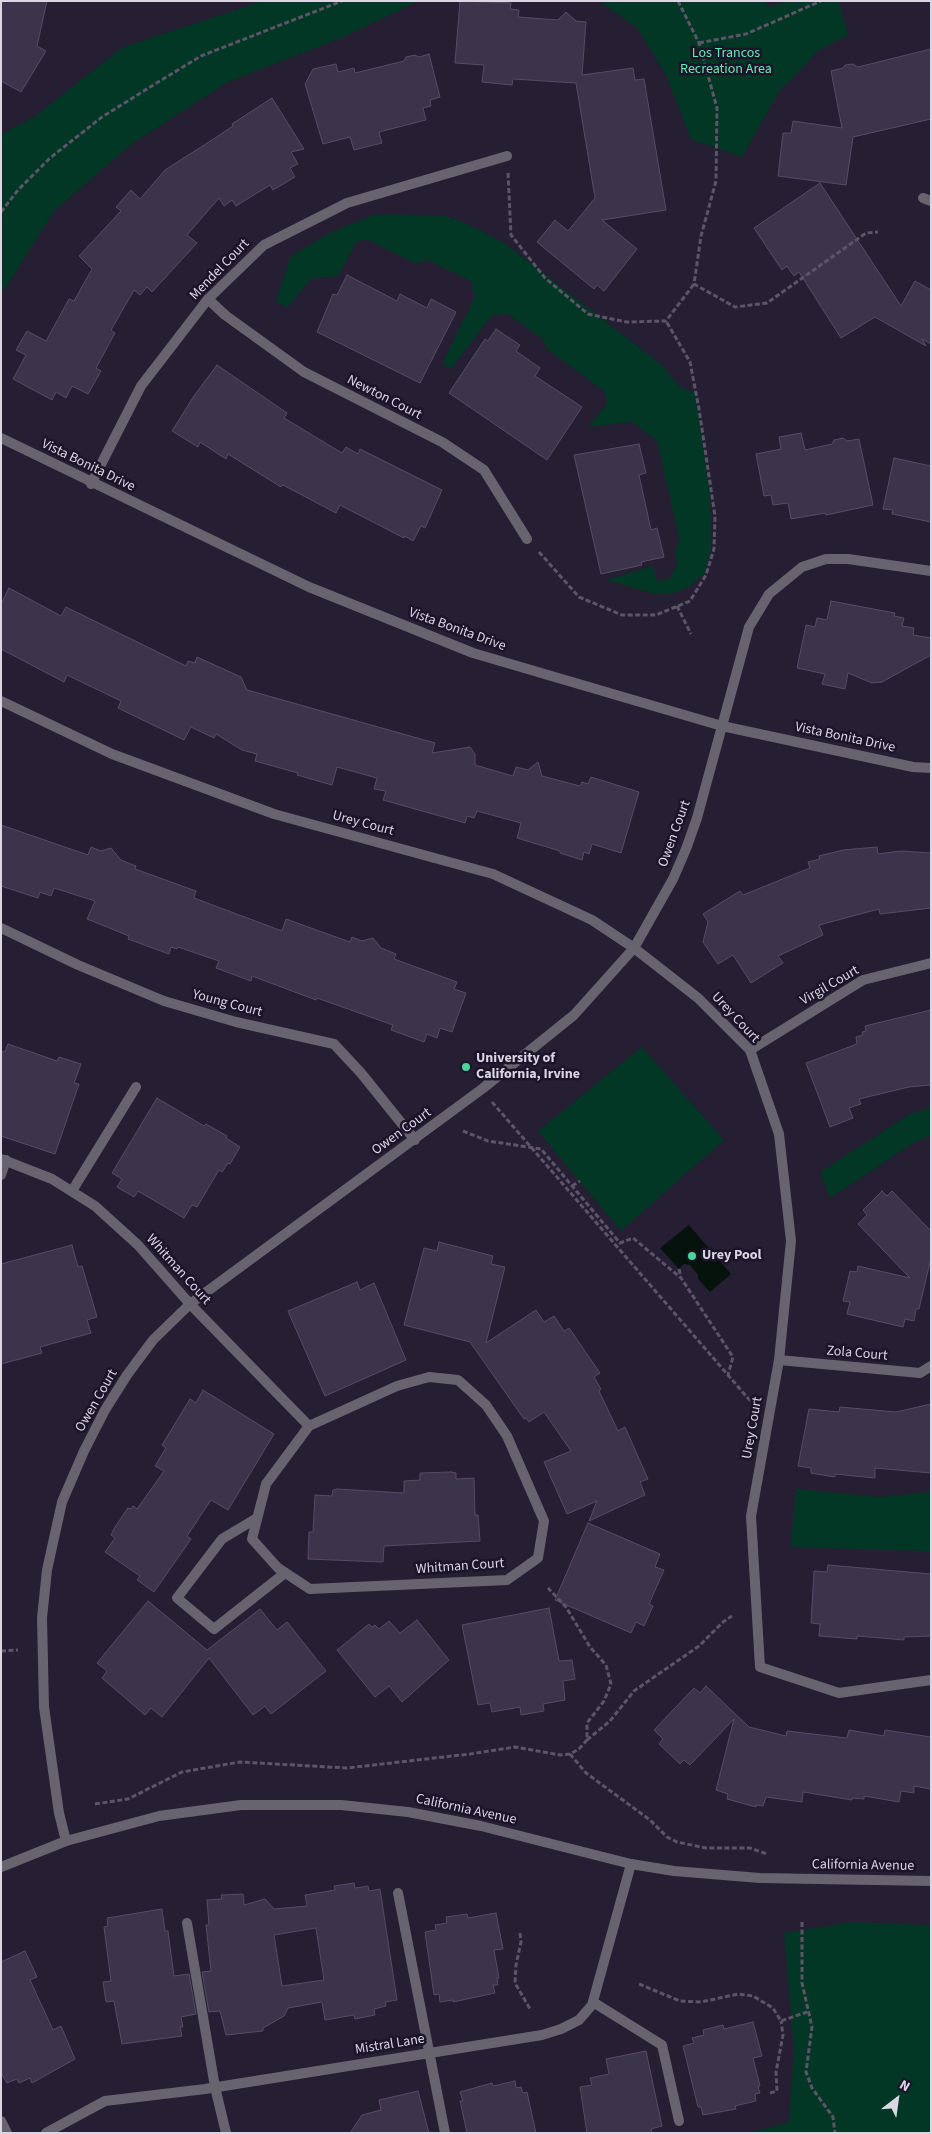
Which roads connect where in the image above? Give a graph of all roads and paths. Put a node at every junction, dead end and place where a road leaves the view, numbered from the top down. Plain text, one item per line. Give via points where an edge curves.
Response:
1 (342, 1) edge
2 (678, 1) edge
3 (821, 1) edge
4 (699, 43) junction
5 (507, 156) joint
6 (1, 212) edge
7 (878, 232) dead end
8 (694, 284) junction
9 (208, 299) junction
10 (666, 321) junction
11 (1, 438) edge
12 (91, 484) junction
13 (528, 539) joint
14 (931, 571) edge
15 (677, 606) junction
16 (690, 634) dead end
17 (1, 701) edge
18 (722, 726) junction
19 (931, 768) edge
20 (1, 928) edge
21 (634, 948) junction
22 (931, 963) edge
23 (750, 1050) junction
24 (136, 1087) dead end
25 (482, 1089) junction
26 (463, 1131) dead end
27 (415, 1140) junction
28 (532, 1149) junction
29 (4, 1160) edge
30 (1, 1175) edge
31 (580, 1181) dead end
32 (572, 1186) junction
33 (72, 1192) junction
34 (679, 1269) dead end
35 (681, 1278) junction
36 (190, 1304) junction
37 (779, 1360) junction
38 (931, 1366) edge
39 (728, 1375) junction
40 (768, 1421) junction
41 (309, 1426) junction
42 (257, 1518) junction
43 (285, 1572) junction
44 (548, 1588) dead end
45 (732, 1616) dead end
46 (18, 1650) dead end
47 (1, 1651) edge
48 (931, 1680) edge
49 (587, 1740) junction
50 (570, 1754) junction
51 (95, 1804) dead end
52 (66, 1841) junction
53 (767, 1854) dead end
54 (631, 1864) junction
55 (1, 1867) edge
56 (931, 1881) edge
57 (398, 1893) dead end
58 (802, 1922) dead end
59 (187, 1923) dead end
60 (520, 1933) dead end
61 (639, 1984) dead end
62 (593, 2002) junction
63 (530, 2009) dead end
64 (807, 2012) junction
65 (781, 2020) junction
66 (429, 2053) junction
67 (215, 2087) junction
68 (770, 2093) dead end
69 (1, 2121) edge
70 (679, 2121) dead end
71 (7, 2133) edge
72 (46, 2133) edge
73 (226, 2133) edge
74 (445, 2133) edge
75 (835, 2133) edge

1 - 6 path via 200,56 102,118 50,158
2 - 4 path
3 - 4 path via 746,34
4 - 8 path via 717,108 716,181 701,236
5 - 9 street, Mendel Court via 346,203 264,245
5 - 10 path via 510,235 545,278 588,314 627,322
7 - 8 path via 866,233 767,303 735,307
8 - 10 path
9 - 12 street, Mendel Court via 141,386
9 - 13 street, Newton Court via 304,372 442,442 484,470
10 - 15 path via 690,362 715,516 714,549 706,575 690,601
11 - 12 street, Vista Bonita Drive
12 - 18 street, Vista Bonita Drive via 309,587 473,653
13 - 15 path via 579,597 622,614 656,615
14 - 18 street, Owen Court via 848,559 826,559 802,567 769,594 749,626
15 - 16 path
17 - 21 street, Urey Court via 112,754 274,814 493,874 592,920
18 - 19 street, Vista Bonita Drive via 913,767
18 - 21 street, Owen Court via 686,849
20 - 27 street, Young Court via 78,966 164,1001 236,1022 334,1044 362,1073
21 - 23 street, Urey Court via 698,998
21 - 25 street, Owen Court via 574,1015
22 - 23 street, Virgil Court via 863,980
23 - 37 street, Urey Court via 779,1134 791,1241
24 - 33 street
25 - 27 street, Owen Court
25 - 28 path
26 - 28 path via 488,1141
27 - 36 street, Owen Court
28 - 32 path via 541,1149
28 - 39 path
29 - 30 street, Whitman Court
29 - 33 street, Whitman Court via 52,1178
31 - 32 path
32 - 35 path via 620,1243 633,1238
33 - 36 street, Whitman Court via 95,1206 138,1245
34 - 35 path
35 - 39 path via 733,1358
36 - 41 street, Whitman Court
36 - 52 street, Owen Court via 153,1340 104,1410 62,1502 47,1570 42,1618 44,1707
37 - 38 street, Zola Court via 920,1373
37 - 40 street, Urey Court
39 - 40 path
40 - 48 street, Urey Court via 751,1516 760,1667 839,1693
41 - 42 street, Whitman Court via 266,1484
41 - 43 street, Whitman Court via 397,1386 429,1378 458,1380 486,1405 507,1436 544,1521 538,1558 507,1580 310,1589
42 - 43 street, Whitman Court via 252,1539
42 - 43 street via 222,1539 177,1598 214,1630
44 - 49 path via 566,1607 590,1647 606,1665 611,1684 604,1701 587,1723
45 - 49 path via 699,1646 634,1692 610,1721
46 - 47 path
49 - 50 path
50 - 51 path via 515,1746 347,1768 240,1762 182,1772 128,1799
50 - 53 path via 586,1773 650,1820 667,1837 706,1848 750,1848
52 - 54 street, California Avenue via 159,1816 241,1805 341,1805 408,1812 463,1823
52 - 55 street, California Avenue
54 - 56 street, California Avenue via 760,1878
54 - 62 street, Mistral Lane
57 - 66 street
58 - 64 path via 802,1983
59 - 67 street
60 - 63 path via 515,1983
61 - 65 path via 680,2001 701,2002 738,1994 753,1996 773,2008
62 - 66 street, Mistral Lane via 579,2020 562,2029
62 - 70 street via 662,2045
64 - 65 path
64 - 75 path via 813,2037 806,2072 812,2088 833,2117
65 - 68 path via 783,2035 776,2072 777,2091
66 - 67 street, Mistral Lane
66 - 74 street
67 - 72 street, Mistral Lane via 104,2102
67 - 73 street
69 - 71 street

